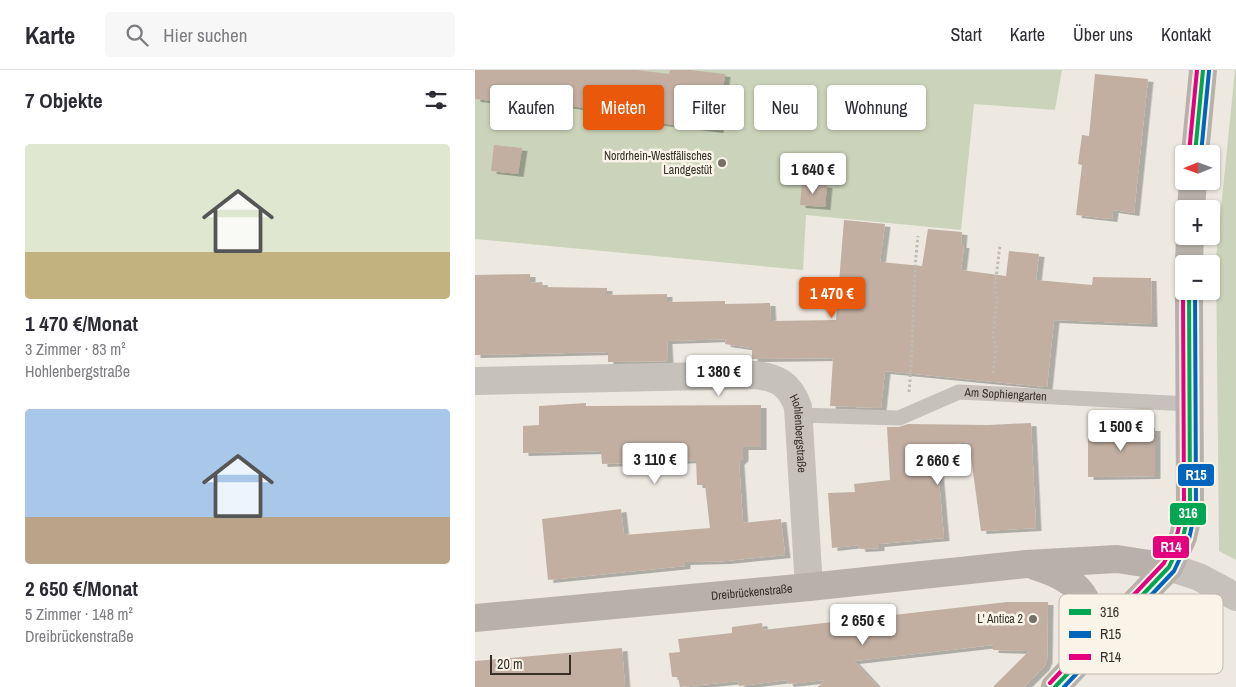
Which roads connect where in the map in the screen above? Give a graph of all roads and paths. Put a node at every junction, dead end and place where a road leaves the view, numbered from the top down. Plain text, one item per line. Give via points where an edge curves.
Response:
1 (1203, 70) edge
2 (1196, 145) edge
3 (918, 236) dead end
4 (1000, 244) dead end
5 (1189, 300) edge
6 (475, 381) edge
7 (991, 394) junction
8 (1189, 404) junction
9 (915, 411) junction
10 (799, 415) junction
11 (1026, 564) junction
12 (1169, 567) junction
13 (809, 587) junction
14 (1083, 594) edge
15 (1143, 594) edge
16 (1236, 597) edge
17 (475, 618) edge
18 (1067, 674) edge
19 (1055, 687) edge

1 - 2 street
3 - 9 path via 911,330 914,340 908,395
4 - 7 path
5 - 8 street
6 - 10 street, Hohlenbergstraße via 768,376 787,385 795,396
7 - 8 lane, Am Sophiengarten
7 - 9 lane, Am Sophiengarten via 959,392
8 - 12 street via 1190,507 1183,537
9 - 10 lane, Am Sophiengarten via 899,418
10 - 13 street, Hohlenbergstraße
11 - 12 street, Dreibrückenstraße via 1117,559
11 - 13 street, Dreibrückenstraße
11 - 14 street, Dreibrückenstraße via 1057,573 1071,581
12 - 15 street
12 - 16 street via 1207,581
13 - 17 street, Dreibrückenstraße
18 - 19 street

